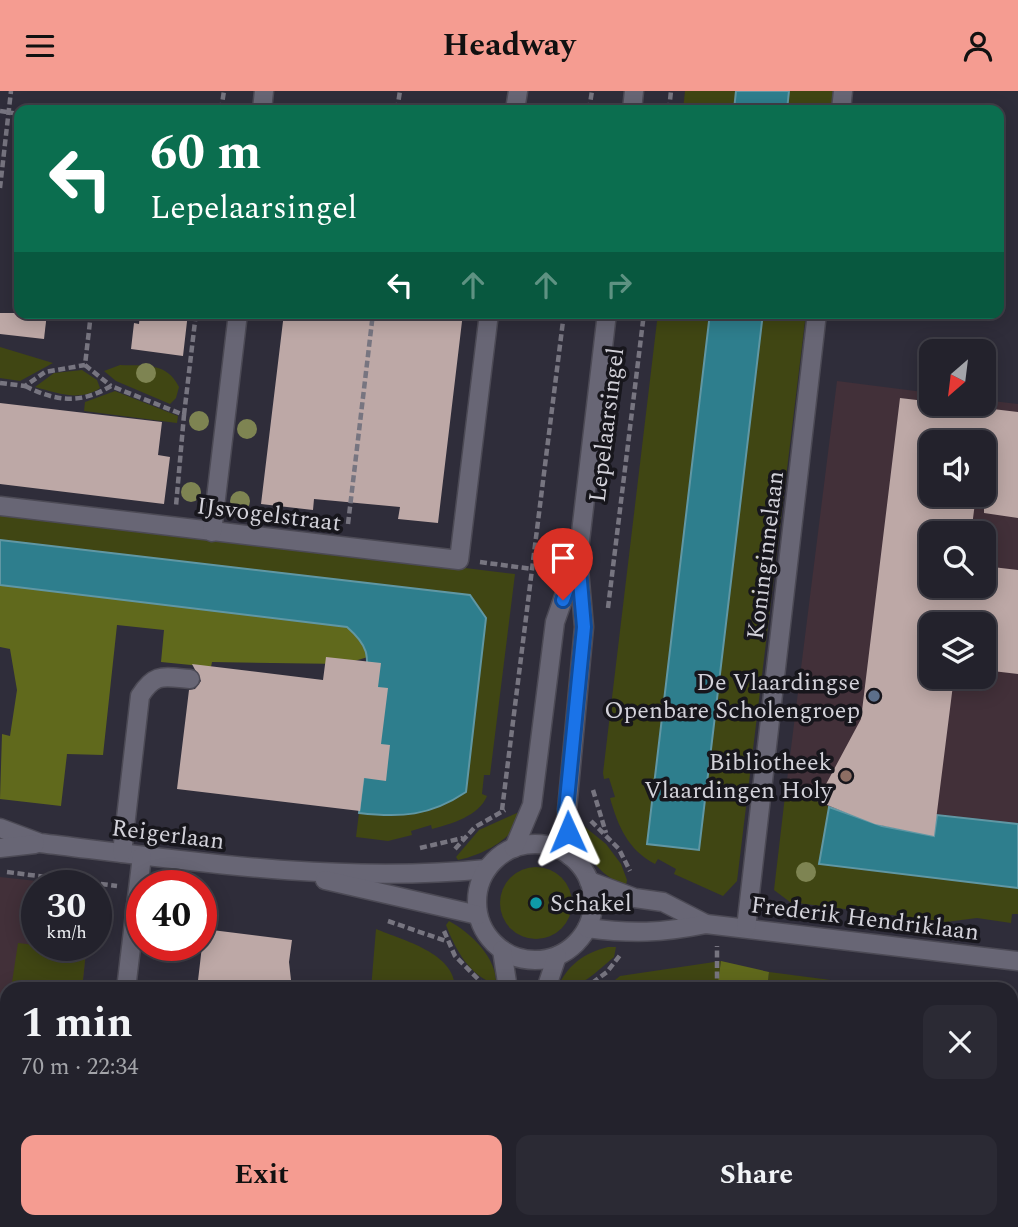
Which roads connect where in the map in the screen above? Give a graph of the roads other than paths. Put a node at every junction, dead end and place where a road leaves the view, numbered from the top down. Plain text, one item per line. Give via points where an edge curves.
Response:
1 (237, 319) edge
2 (488, 319) edge
3 (606, 319) edge
4 (816, 319) edge
5 (0, 506) edge
6 (212, 532) junction
7 (578, 558) junction
8 (190, 679) dead end
9 (0, 828) edge
10 (40, 843) junction
11 (0, 848) edge
12 (514, 848) junction
13 (122, 853) junction
14 (142, 856) junction
15 (570, 856) junction
16 (487, 869) junction
17 (291, 872) junction
18 (589, 881) junction
19 (478, 915) junction
20 (713, 924) junction
21 (587, 928) junction
22 (746, 928) junction
23 (502, 950) junction
24 (557, 956) junction
25 (1018, 961) edge
26 (128, 982) edge
27 (507, 982) edge
28 (548, 982) edge

1 - 6 street
2 - 6 street, IJsvogelstraat via 459,559
3 - 7 street, Lepelaarsingel
4 - 22 street, Koninginnelaan
5 - 6 street, IJsvogelstraat
7 - 12 street, Lepelaarsingel via 555,622 532,805
7 - 15 street, Lepelaarsingel via 584,627 566,810
8 - 13 street via 160,677 149,682 140,696
9 - 10 street, Reigerlaan
10 - 11 street, Reigerlaan
10 - 13 street, Reigerlaan
12 - 15 street via 549,846
12 - 16 street
13 - 14 street, Reigerlaan
14 - 17 street, Reigerlaan
14 - 26 street
15 - 18 street
16 - 17 street, Reigerlaan via 444,874
16 - 19 street via 477,896
17 - 19 street, Reigerlaan
18 - 20 street, Frederik Hendriklaan via 635,898 663,902
18 - 21 street via 594,900
19 - 23 street via 489,938
20 - 21 street, Frederik Hendriklaan via 630,934
20 - 22 street, Frederik Hendriklaan
21 - 24 street via 580,940
22 - 25 street, Frederik Hendriklaan
23 - 24 street via 528,960
23 - 27 street
24 - 28 street

